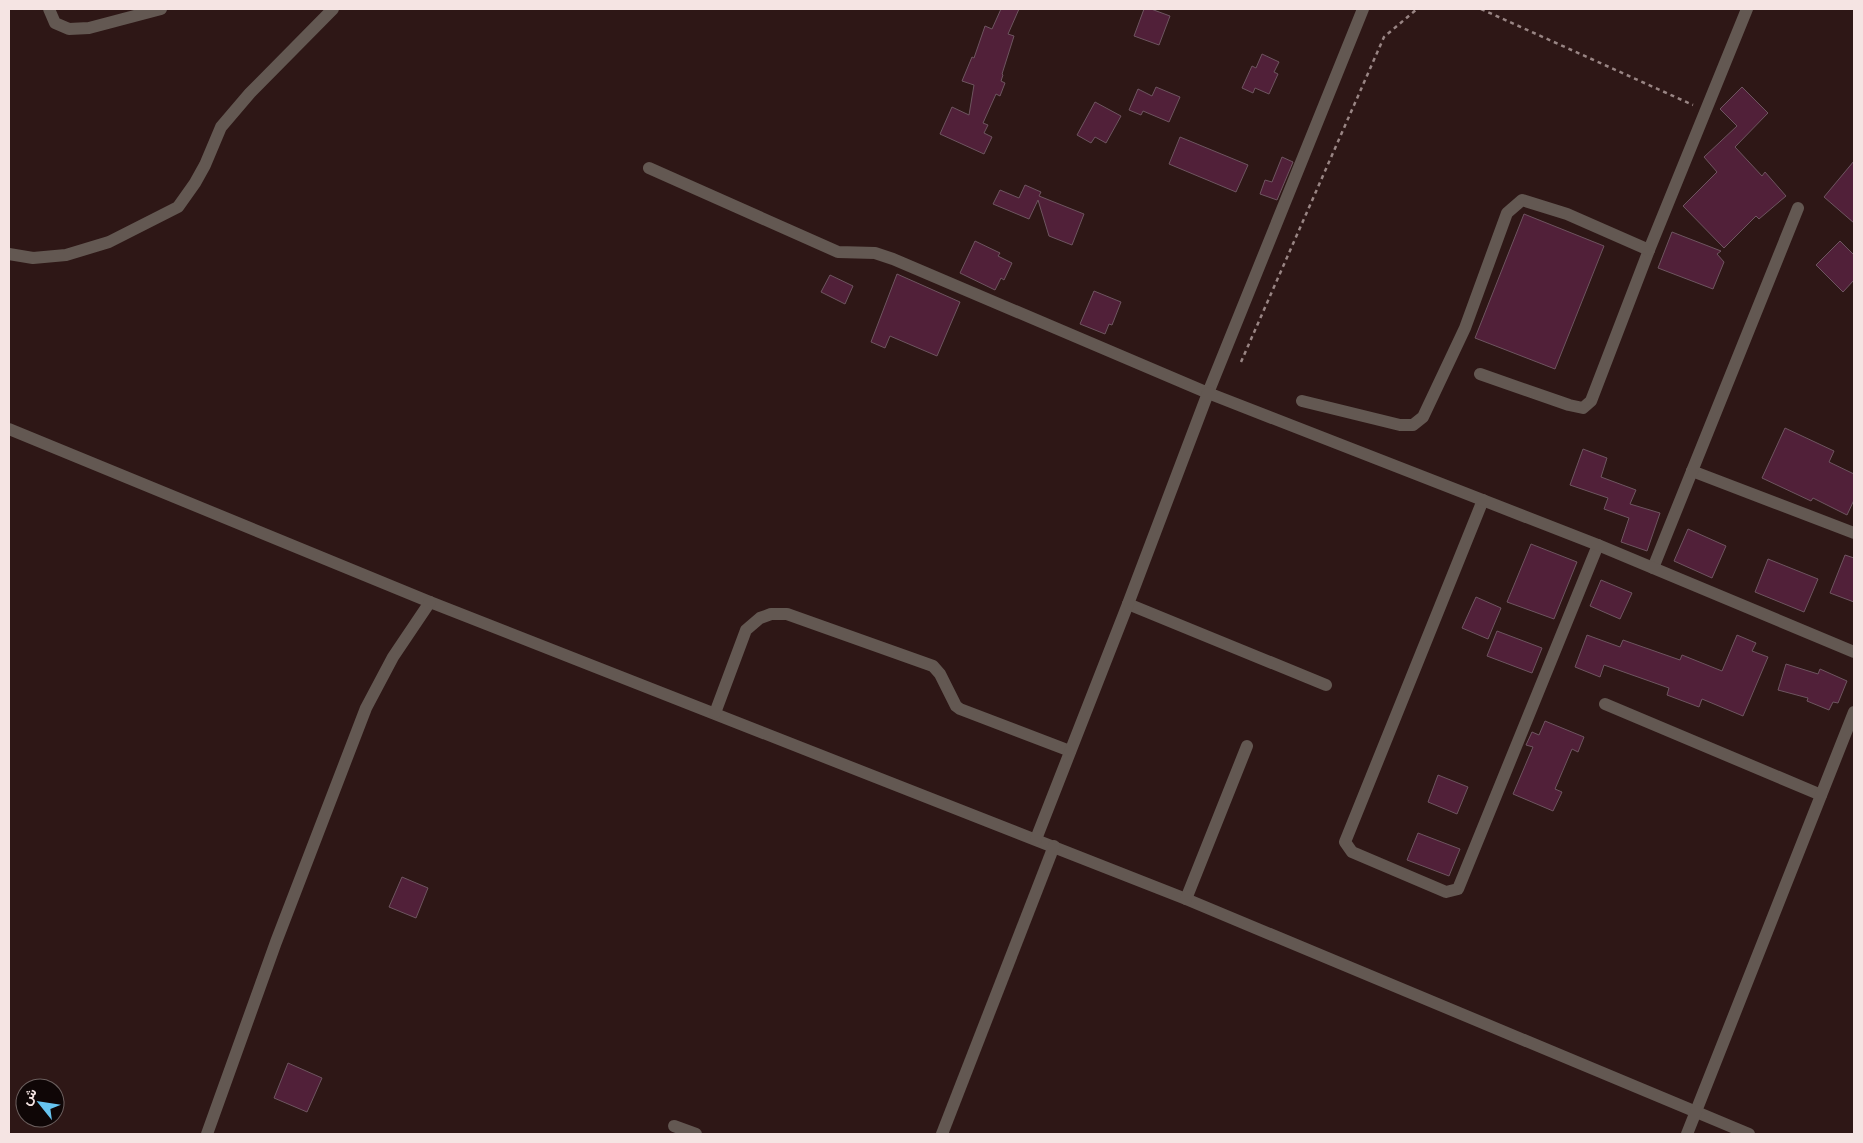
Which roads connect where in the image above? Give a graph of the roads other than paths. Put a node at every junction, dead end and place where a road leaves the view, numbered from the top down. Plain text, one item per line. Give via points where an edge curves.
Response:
1 (49, 9) edge
2 (161, 9) edge
3 (333, 9) edge
4 (1363, 9) edge
5 (1747, 9) edge
6 (649, 168) dead end
7 (1798, 208) dead end
8 (1649, 250) junction
9 (9, 254) edge
10 (1480, 374) dead end
11 (1208, 393) junction
12 (1302, 400) dead end
13 (9, 429) edge
14 (1692, 471) junction
15 (1483, 500) junction
16 (1854, 534) edge
17 (1598, 546) junction
18 (1653, 568) junction
19 (430, 602) junction
20 (1128, 604) junction
21 (1854, 652) edge
22 (1326, 684) dead end
23 (1604, 704) dead end
24 (1854, 712) edge
25 (715, 713) junction
26 (1247, 746) dead end
27 (1070, 751) junction
28 (1822, 795) junction
29 (1036, 839) junction
30 (1054, 846) junction
31 (1186, 899) junction
32 (1695, 1112) junction
33 (674, 1126) dead end
34 (207, 1134) edge
35 (696, 1134) edge
36 (942, 1134) edge
37 (1687, 1134) edge
38 (1749, 1134) edge

1 - 2 street via 55,23 69,29 89,28
3 - 9 street via 221,128 206,165 178,207 109,242 66,255 33,258
4 - 11 street
5 - 8 street
6 - 11 street via 838,252 875,253 893,259
7 - 14 street
8 - 10 street via 1591,401 1582,408
8 - 12 street via 1567,214 1522,200 1508,213 1465,328 1423,417 1413,425 1400,424
11 - 15 street
11 - 20 street
13 - 19 street
14 - 16 street
14 - 18 street
15 - 17 street
15 - 17 street via 1345,842 1352,852 1446,892 1458,889
17 - 18 street
18 - 21 street
19 - 25 street
19 - 34 street via 393,657 366,708
20 - 22 street
20 - 27 street
23 - 28 street
24 - 28 street
25 - 27 street via 746,630 760,618 787,614 932,666 960,709
25 - 29 street
26 - 31 street
27 - 29 street
28 - 32 street
29 - 30 street
30 - 31 street
30 - 36 street
31 - 32 street
32 - 37 street
32 - 38 street
33 - 35 street

